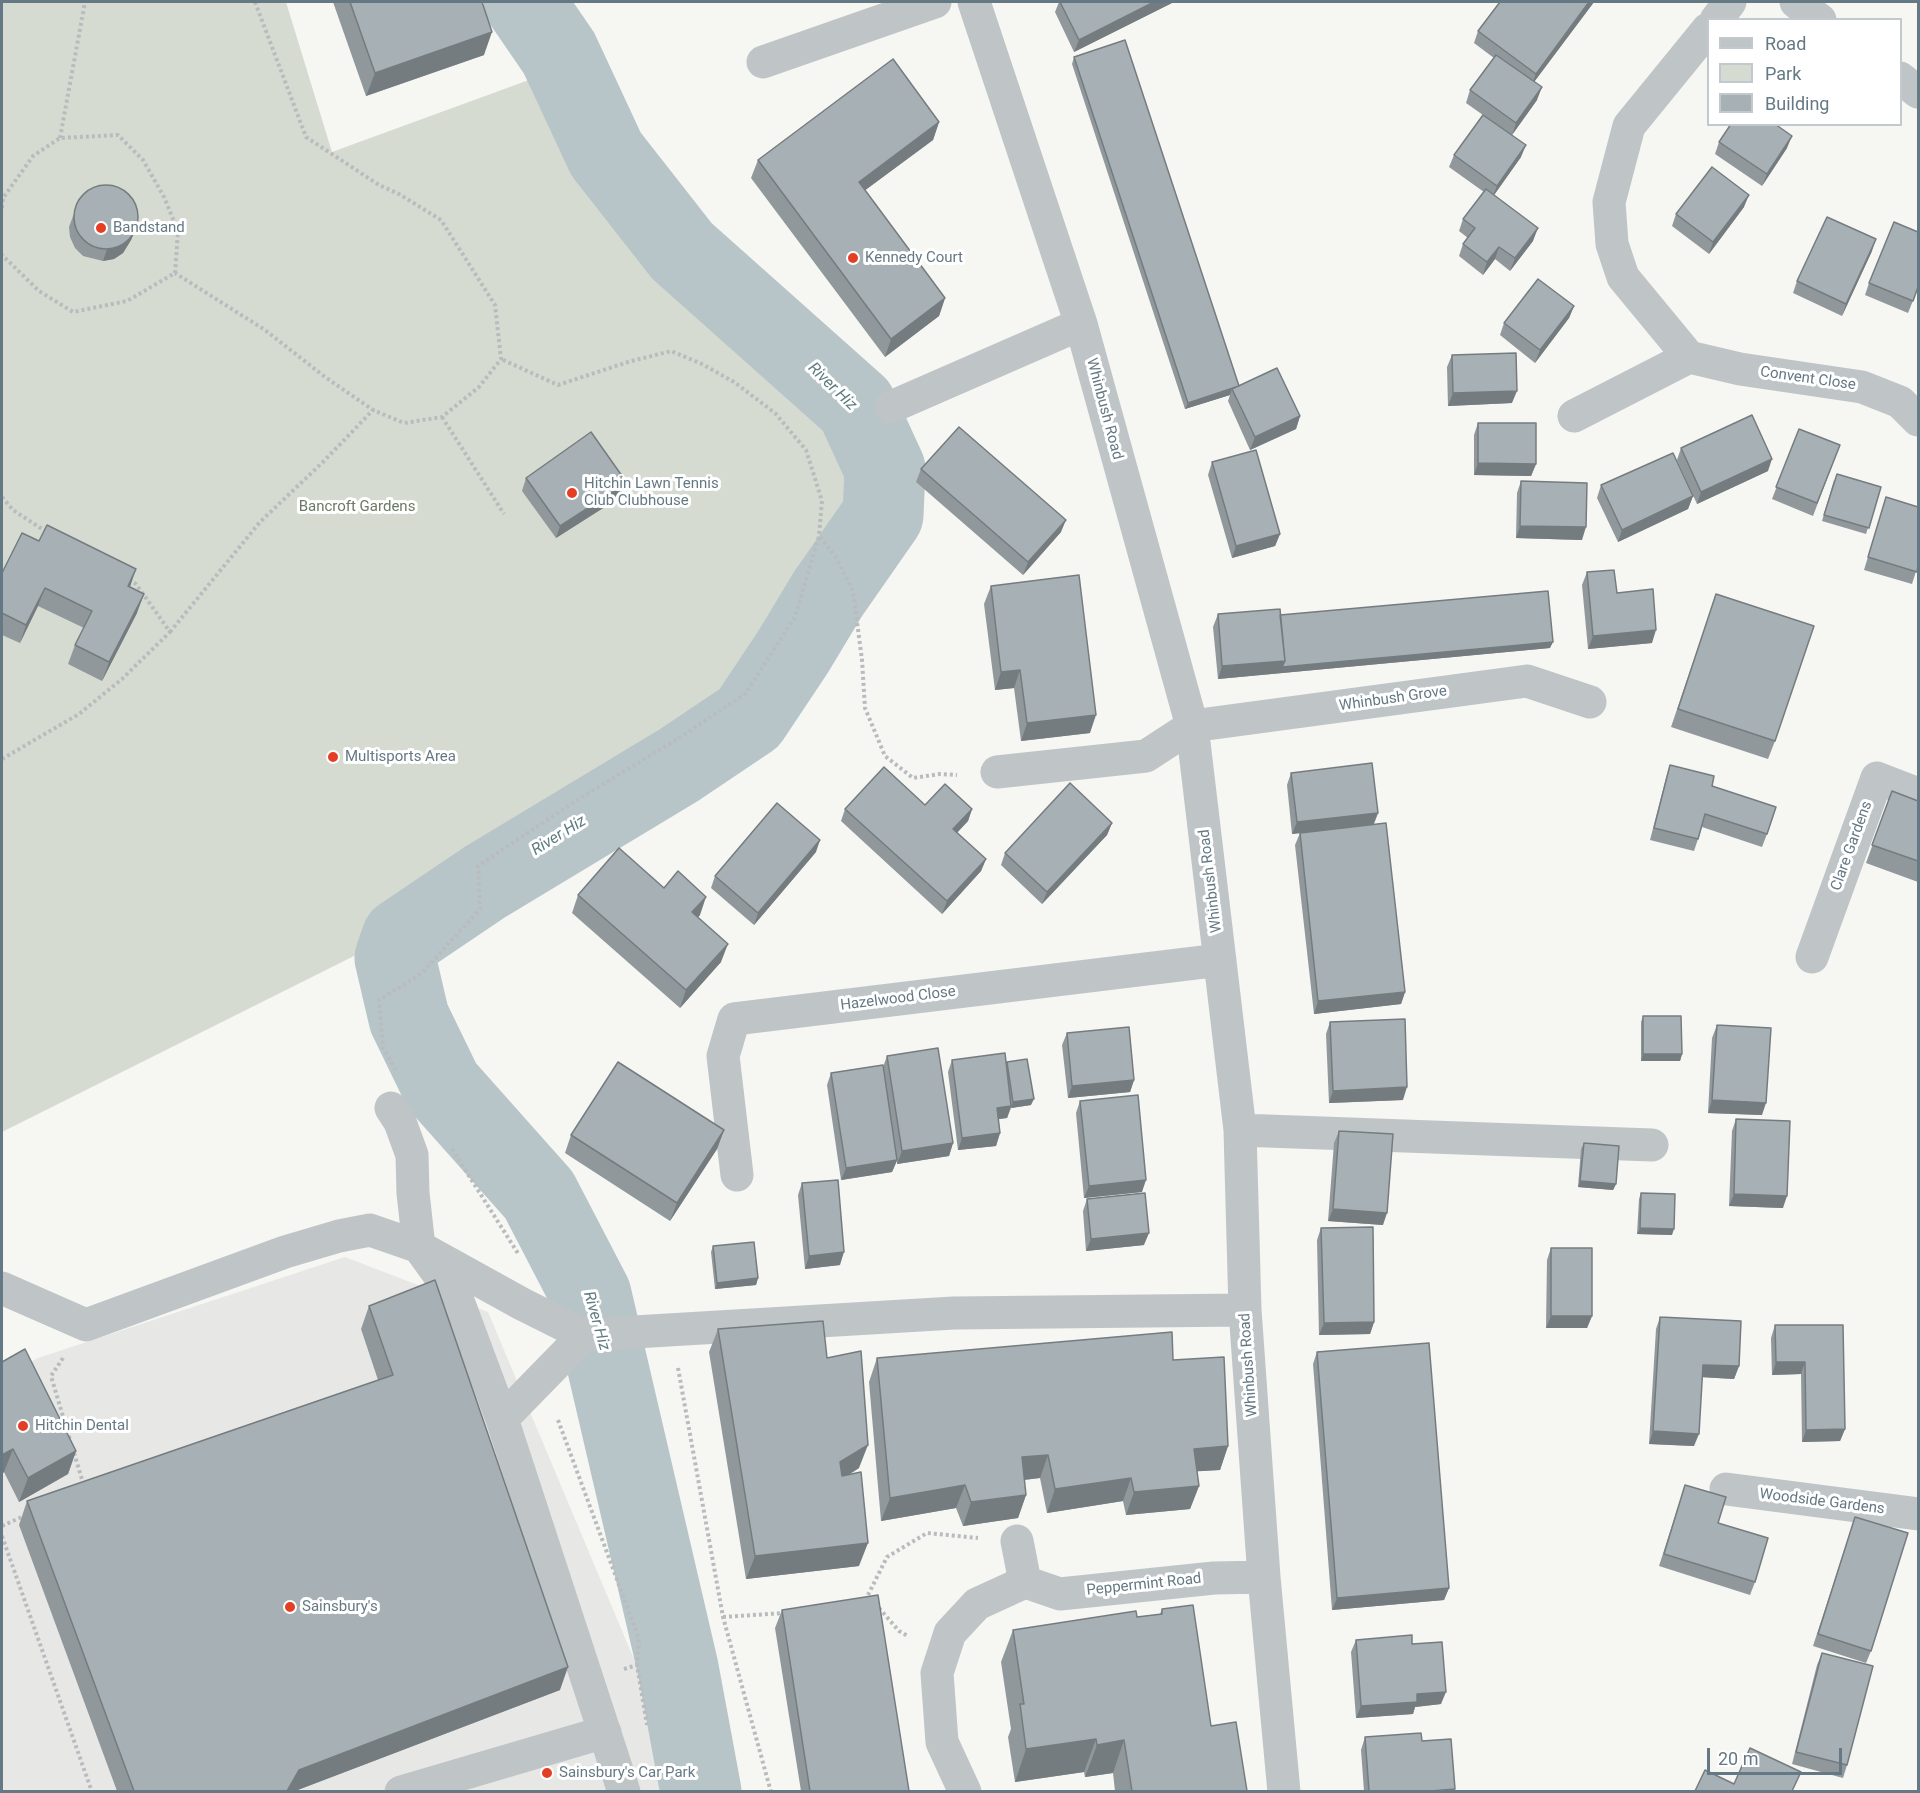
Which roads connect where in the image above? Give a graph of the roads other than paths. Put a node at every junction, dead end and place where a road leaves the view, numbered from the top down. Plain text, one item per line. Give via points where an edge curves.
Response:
1 (935, 2) edge
2 (974, 2) edge
3 (1730, 2) edge
4 (1796, 2) edge
5 (1718, 18) edge
6 (1818, 18) edge
7 (1707, 30) edge
8 (763, 62) dead end
9 (1902, 80) edge
10 (1918, 92) edge
11 (1081, 324) junction
12 (1689, 357) junction
13 (891, 407) dead end
14 (1574, 416) dead end
15 (1918, 420) edge
16 (1590, 702) dead end
17 (1192, 726) junction
18 (997, 772) road end
19 (1918, 794) edge
20 (1812, 957) dead end
21 (1220, 960) junction
22 (391, 1108) dead end
23 (1240, 1130) junction
24 (1652, 1145) dead end
25 (737, 1175) dead end
26 (419, 1246) junction
27 (2, 1288) edge
28 (1245, 1310) junction
29 (584, 1335) junction
30 (502, 1419) junction
31 (1725, 1490) dead end
32 (1918, 1514) edge
33 (1017, 1541) road end
34 (1264, 1577) junction
35 (1025, 1582) junction
36 (605, 1732) junction
37 (400, 1791) edge
38 (624, 1791) edge
39 (965, 1791) edge
40 (1284, 1791) edge

1 - 8 street
2 - 11 street, Whinbush Road
3 - 5 street
4 - 6 street
7 - 12 street via 1629,126 1609,202 1612,244 1623,277
9 - 10 street
11 - 13 street
11 - 17 street, Whinbush Road
12 - 14 street
12 - 15 street, Convent Close via 1740,369 1862,387 1900,402
16 - 17 street, Whinbush Grove via 1527,681
17 - 18 street via 1146,756
17 - 21 street, Whinbush Road
19 - 20 street, Clare Gardens via 1877,778
21 - 23 street, Whinbush Road
21 - 25 street, Hazelwood Close via 734,1019 723,1056
22 - 26 street via 412,1155
23 - 24 street
23 - 28 street, Whinbush Road
26 - 27 street via 370,1230 339,1236 86,1325
26 - 29 street
26 - 30 street via 458,1301
28 - 29 street via 954,1313
28 - 34 street, Whinbush Road
29 - 30 street
30 - 36 street
31 - 32 street, Woodside Gardens
33 - 35 street
34 - 35 street, Peppermint Road via 1214,1578 1060,1594
34 - 40 street, Whinbush Road
35 - 39 street via 977,1604 950,1633 937,1673 942,1742
36 - 37 street
36 - 38 street

